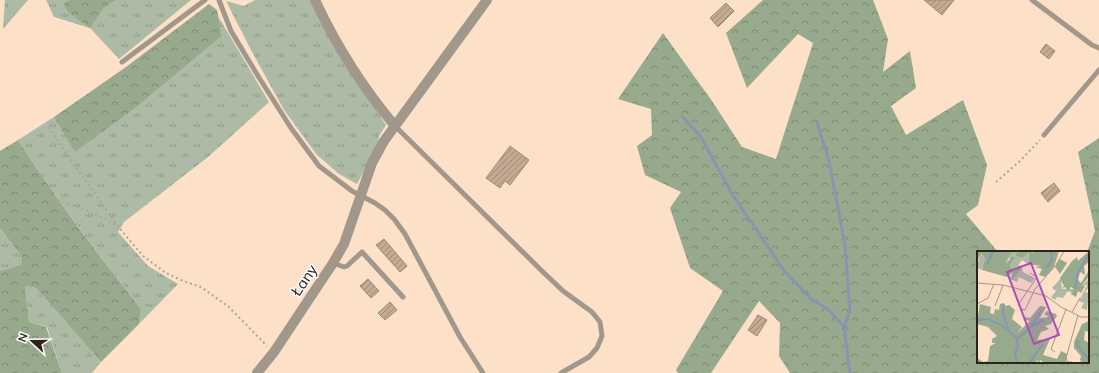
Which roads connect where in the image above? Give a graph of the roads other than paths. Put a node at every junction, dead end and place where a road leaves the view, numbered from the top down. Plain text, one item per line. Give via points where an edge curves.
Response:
1 (205, 0) edge
2 (219, 0) edge
3 (315, 0) edge
4 (487, 0) edge
5 (1032, 0) edge
6 (1099, 48) edge
7 (122, 62) dead end
8 (1099, 70) edge
9 (395, 126) junction
10 (1044, 135) road end
11 (361, 196) junction
12 (334, 263) junction
13 (403, 297) dead end
14 (257, 373) edge
15 (483, 373) edge
16 (561, 373) edge

1 - 7 lane
2 - 11 lane via 232,31 291,128 319,166
3 - 9 street via 362,84
4 - 9 street, Łany
5 - 6 lane
8 - 10 lane
9 - 11 street, Łany via 372,163
9 - 16 lane via 542,272 592,312 600,322 602,336 597,348 589,357
11 - 12 street, Łany via 344,244
11 - 15 lane via 385,210 405,234 460,337
12 - 13 lane via 347,266 362,252
12 - 14 street, Łany

